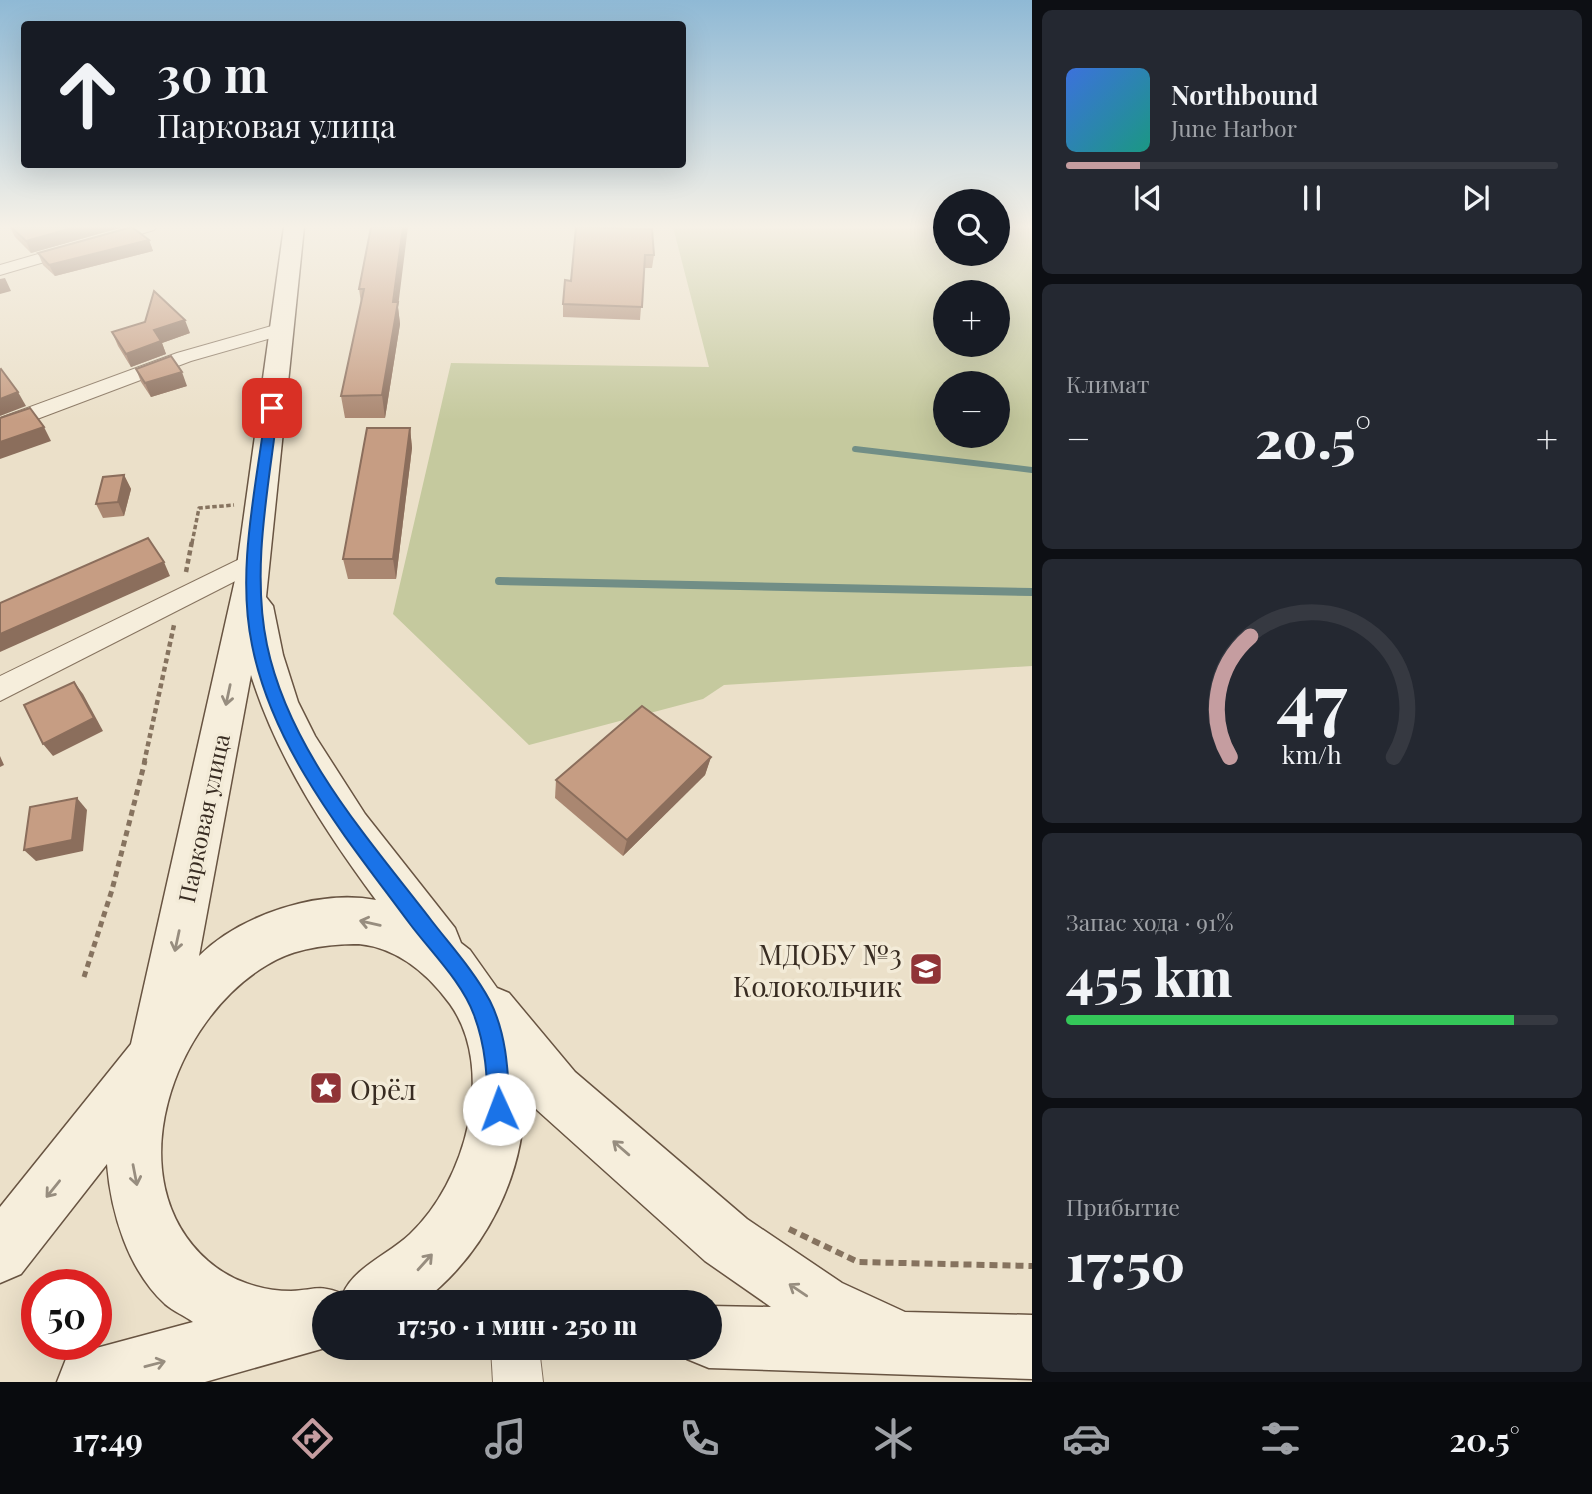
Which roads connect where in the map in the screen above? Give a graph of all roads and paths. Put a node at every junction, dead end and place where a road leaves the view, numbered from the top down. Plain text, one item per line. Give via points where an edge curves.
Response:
1 (286, 291) edge
2 (282, 329) junction
3 (0, 426) edge
4 (253, 570) junction
5 (0, 690) edge
6 (464, 978) junction
7 (154, 1056) junction
8 (0, 1252) edge
9 (388, 1290) edge
10 (312, 1321) edge
11 (312, 1323) edge
12 (722, 1337) edge
13 (903, 1343) junction
14 (1032, 1347) edge
15 (516, 1360) edge
16 (89, 1382) edge
17 (518, 1382) edge

1 - 2 main road, Парковая улица
2 - 3 street via 184,356
2 - 4 main road, Парковая улица
4 - 5 street
4 - 6 main road, Парковая улица via 259,644 286,723 342,819
4 -> 7 main road, Парковая улица
6 -> 7 main road via 441,954 402,930 358,920 312,923 265,939 222,967 183,1007
9 -> 6 main road via 419,1269 460,1221 487,1166 499,1109 497,1055 482,1008
13 -> 6 main road via 820,1305 726,1240 556,1091
7 -> 8 main road
7 -> 10 main road via 137,1108 132,1162 142,1216 167,1263 205,1299 254,1319
16 -> 11 main road
12 - 13 main road
13 - 14 main road
15 - 17 street

